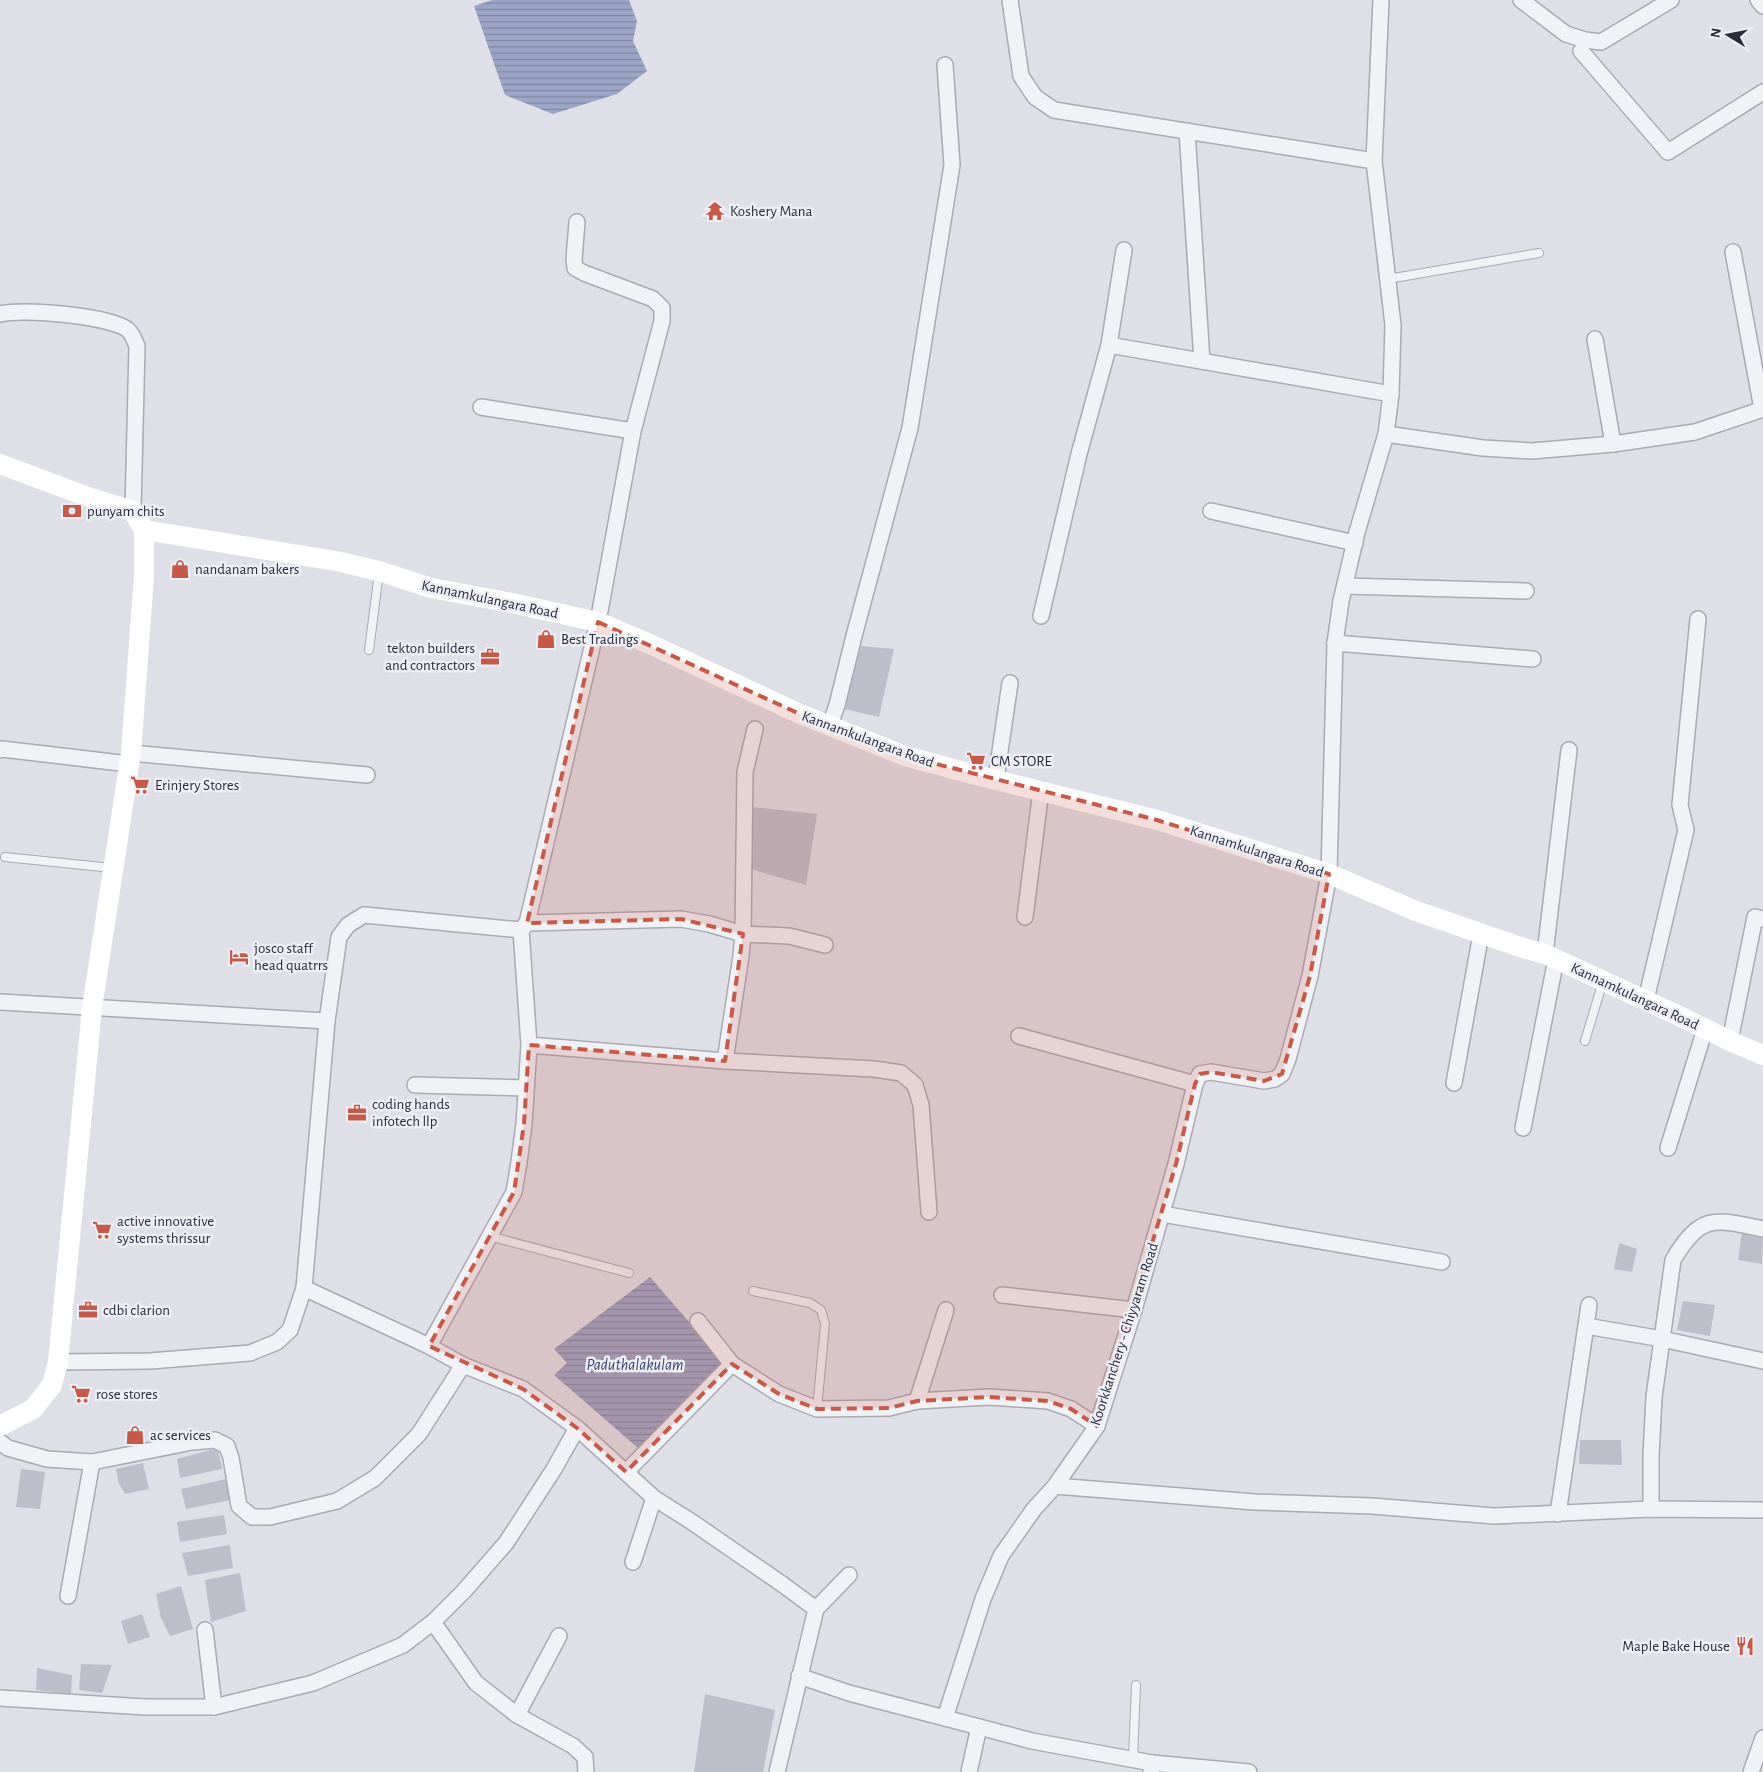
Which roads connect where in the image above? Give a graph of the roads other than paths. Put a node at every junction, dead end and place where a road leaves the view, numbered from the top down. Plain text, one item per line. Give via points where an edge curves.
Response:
1 (1010, 0) edge
2 (1381, 0) edge
3 (1520, 0) edge
4 (1671, 0) edge
5 (1758, 0) edge
6 (1763, 6) edge
7 (1581, 51) dead end
8 (944, 65) dead end
9 (1763, 92) edge
10 (1187, 132) junction
11 (1374, 161) junction
12 (576, 222) dead end
13 (1124, 250) dead end
14 (1539, 252) dead end
15 (1733, 252) dead end
16 (1388, 279) junction
17 (0, 314) edge
18 (1595, 339) dead end
19 (1110, 345) junction
20 (1202, 361) junction
21 (1391, 394) junction
22 (481, 408) dead end
23 (1762, 409) edge
24 (633, 431) junction
25 (1386, 434) junction
26 (1614, 444) junction
27 (0, 464) edge
28 (133, 511) junction
29 (1211, 511) dead end
30 (144, 530) junction
31 (1355, 543) junction
32 (379, 571) junction
33 (1345, 586) junction
34 (1526, 591) dead end
35 (1041, 616) dead end
36 (1698, 620) dead end
37 (598, 622) junction
38 (1335, 643) junction
39 (369, 650) dead end
40 (1533, 659) dead end
41 (1010, 683) dead end
42 (830, 725) junction
43 (755, 729) dead end
44 (0, 750) edge
45 (1569, 750) dead end
46 (130, 759) junction
47 (367, 775) dead end
48 (996, 780) junction
49 (1041, 790) junction
50 (5, 857) dead end
51 (114, 868) junction
52 (1329, 874) junction
53 (1025, 917) dead end
54 (1763, 919) edge
55 (524, 927) junction
56 (743, 934) junction
57 (1481, 934) junction
58 (825, 945) dead end
59 (1550, 956) junction
60 (1603, 981) junction
61 (1646, 1000) junction
62 (0, 1002) edge
63 (92, 1008) junction
64 (327, 1021) junction
65 (1705, 1029) junction
66 (1018, 1036) dead end
67 (1585, 1041) dead end
68 (1730, 1041) junction
69 (529, 1045) junction
70 (1763, 1055) edge
71 (725, 1061) junction
72 (1454, 1083) dead end
73 (1195, 1084) junction
74 (415, 1085) dead end
75 (526, 1088) junction
76 (1523, 1128) dead end
77 (1668, 1148) dead end
78 (929, 1212) dead end
79 (1162, 1214) junction
80 (1763, 1229) edge
81 (489, 1236) junction
82 (1442, 1262) dead end
83 (630, 1273) dead end
84 (304, 1288) junction
85 (753, 1291) dead end
86 (1002, 1295) dead end
87 (1589, 1305) dead end
88 (946, 1310) dead end
89 (1134, 1310) junction
90 (698, 1321) dead end
91 (1586, 1326) junction
92 (1662, 1339) junction
93 (429, 1346) junction
94 (1763, 1361) edge
95 (58, 1362) junction
96 (732, 1364) junction
97 (463, 1365) junction
98 (917, 1401) junction
99 (817, 1409) junction
100 (0, 1426) edge
101 (1097, 1426) junction
102 (577, 1428) junction
103 (0, 1442) edge
104 (92, 1462) junction
105 (626, 1472) junction
106 (1055, 1486) junction
107 (654, 1498) junction
108 (1651, 1509) junction
109 (1763, 1510) edge
110 (1558, 1514) junction
111 (633, 1562) dead end
112 (849, 1575) dead end
113 (68, 1596) dead end
114 (816, 1609) junction
115 (433, 1622) junction
116 (205, 1630) dead end
117 (559, 1636) dead end
118 (800, 1676) junction
119 (1136, 1685) dead end
120 (0, 1698) edge
121 (214, 1707) junction
122 (517, 1715) junction
123 (945, 1718) junction
124 (979, 1727) junction
125 (1763, 1738) edge
126 (1133, 1759) junction
127 (1151, 1767) edge
128 (586, 1772) edge
129 (777, 1772) edge
130 (969, 1772) edge
131 (1240, 1772) edge
132 (1751, 1772) edge

1 - 10 street via 1021,76 1035,97 1054,110
2 - 11 street
3 - 4 street via 1566,34 1601,42
5 - 6 street
7 - 9 street via 1668,152
8 - 42 street via 952,164 910,428
10 - 11 street
10 - 20 street
11 - 16 street
12 - 24 street via 575,268 653,299 662,308 662,321
13 - 19 street
14 - 16 lane
15 - 23 street
16 - 21 street via 1393,325
17 - 28 street via 34,311 108,321 129,330 137,346
18 - 26 street
19 - 20 street
19 - 35 street via 1079,454
20 - 21 street
21 - 25 street
22 - 24 street
23 - 26 street via 1695,432
24 - 37 street
25 - 26 street via 1484,448 1532,451
25 - 31 street
27 - 28 street
28 - 30 street
29 - 31 street
30 - 32 street, Kannamkulangara Road
30 - 46 street via 144,576
31 - 33 street
32 - 37 street, Kannamkulangara Road via 431,588
32 - 39 lane
33 - 34 street
33 - 38 street
36 - 61 street via 1680,805 1686,830
37 - 42 street, Kannamkulangara Road
37 - 55 street
38 - 40 street
38 - 52 street
41 - 48 street
42 - 48 street, Kannamkulangara Road via 905,756
43 - 56 street via 745,772
44 - 46 street
45 - 59 street
46 - 47 street
46 - 51 street
48 - 49 street, Kannamkulangara Road
49 - 52 street, Kannamkulangara Road via 1157,820
49 - 53 street
50 - 51 lane
51 - 63 street
52 - 57 street, Kannamkulangara Road
52 - 73 street via 1310,976 1282,1074 1264,1082 1211,1072 1200,1074
54 - 68 street via 1755,917
55 - 56 street via 681,919
55 - 64 street via 364,915 348,925 339,937
55 - 69 street
56 - 58 street via 789,936
56 - 71 street
57 - 59 street, Kannamkulangara Road
57 - 72 street
59 - 60 street, Kannamkulangara Road
59 - 76 street
60 - 61 street, Kannamkulangara Road
60 - 67 lane
61 - 65 street, Kannamkulangara Road
62 - 63 street
63 - 64 street
63 - 95 street
64 - 84 street
65 - 68 street, Kannamkulangara Road
65 - 77 street
66 - 73 street
68 - 70 street, Kannamkulangara Road
69 - 71 street
69 - 75 street
71 - 78 street via 874,1068 901,1073 915,1085 922,1105
73 - 79 street, Koorkkanchery - Chiyyaram Road
74 - 75 street
75 - 81 street via 520,1162 514,1192
79 - 82 street
79 - 89 street, Koorkkanchery - Chiyyaram Road
80 - 92 street via 1726,1221 1703,1224 1685,1240 1673,1260
81 - 83 lane
81 - 93 street
84 - 93 street
84 - 95 street via 290,1330 277,1342 250,1353 150,1361
85 - 99 lane via 810,1303 821,1310 825,1324
86 - 89 street
87 - 91 street
88 - 98 street
89 - 101 street, Koorkkanchery - Chiyyaram Road
90 - 96 street
91 - 92 street
91 - 110 street
92 - 94 street
92 - 108 street via 1654,1397
93 - 97 street
95 - 100 street via 52,1385 34,1409
96 - 99 street via 779,1394
96 - 105 street
97 - 102 street via 523,1388
97 - 104 street via 419,1434 375,1478 337,1501 270,1517 252,1517 239,1506 232,1458 226,1446 215,1440
98 - 99 street via 889,1408
98 - 101 street via 990,1397 1048,1401 1072,1409
101 - 106 street, Koorkkanchery - Chiyyaram Road
102 - 105 street
102 - 115 street via 506,1543
103 - 104 street via 8,1448 47,1458
104 - 113 street
105 - 107 street
106 - 110 street via 1494,1516
106 - 123 street, Koorkkanchery - Chiyyaram Road via 1034,1509 1001,1556 983,1599
107 - 111 street
107 - 114 street
108 - 109 street
108 - 110 street
112 - 114 street
114 - 118 street
115 - 121 street via 403,1646 313,1683
115 - 122 street via 476,1683
116 - 121 street
117 - 122 street
118 - 123 street via 849,1693
118 - 129 street
119 - 126 lane
120 - 121 street via 144,1707
122 - 128 street via 573,1746 586,1757
123 - 124 street
124 - 126 street via 1032,1741
124 - 130 street
125 - 132 street
126 - 127 street
127 - 131 street

